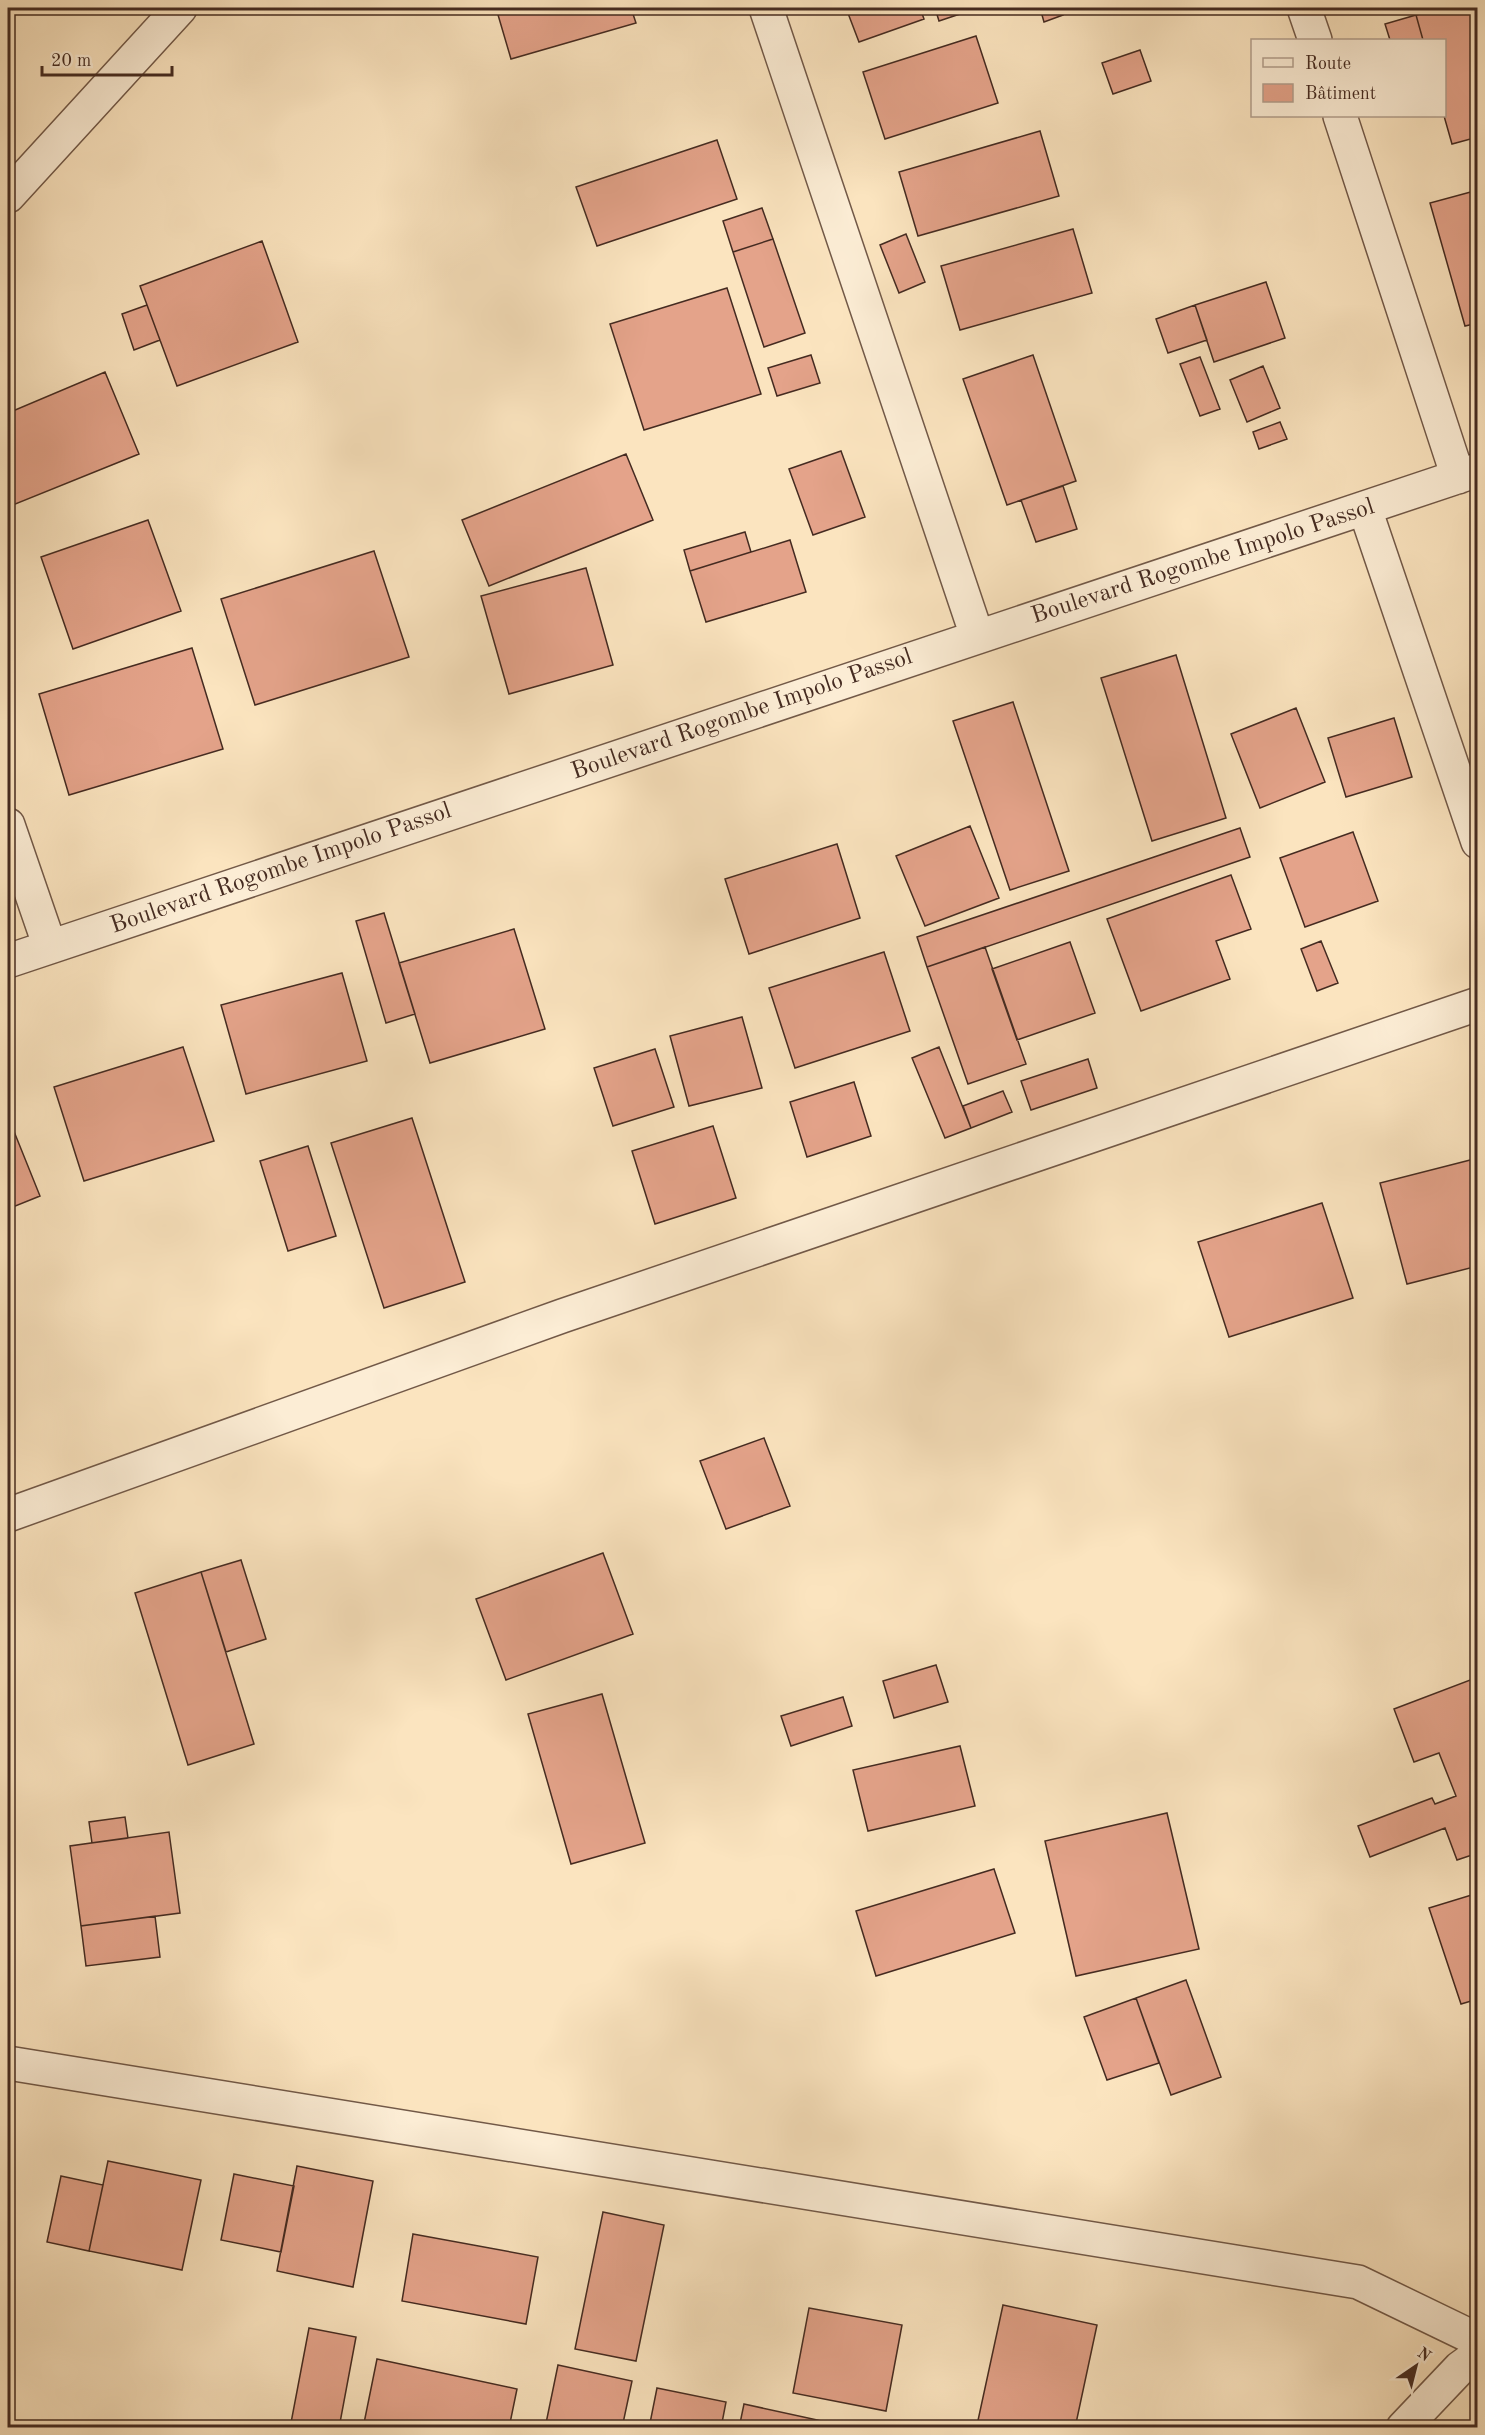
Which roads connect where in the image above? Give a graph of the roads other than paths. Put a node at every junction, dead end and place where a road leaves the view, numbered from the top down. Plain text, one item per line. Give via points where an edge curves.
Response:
1 (180, 8) edge
2 (766, 8) edge
3 (1304, 8) edge
4 (1315, 39) edge
5 (1340, 117) edge
6 (8, 196) edge
7 (1468, 473) edge
8 (1365, 509) junction
9 (977, 636) junction
10 (8, 825) edge
11 (1478, 842) edge
12 (50, 947) junction
13 (8, 961) edge
14 (1478, 1004) edge
15 (8, 1515) edge
16 (8, 2063) edge
17 (1478, 2340) edge
18 (1478, 2355) edge
19 (1403, 2427) edge

1 - 6 street
2 - 9 street
3 - 4 street
5 - 7 street
7 - 8 street, Boulevard Rogombe Impolo Passol
8 - 9 street, Boulevard Rogombe Impolo Passol
8 - 11 street
9 - 12 street, Boulevard Rogombe Impolo Passol
10 - 12 street
12 - 13 street, Boulevard Rogombe Impolo Passol
14 - 15 street via 562,1316
16 - 17 street via 1358,2282
18 - 19 street via 1460,2368

